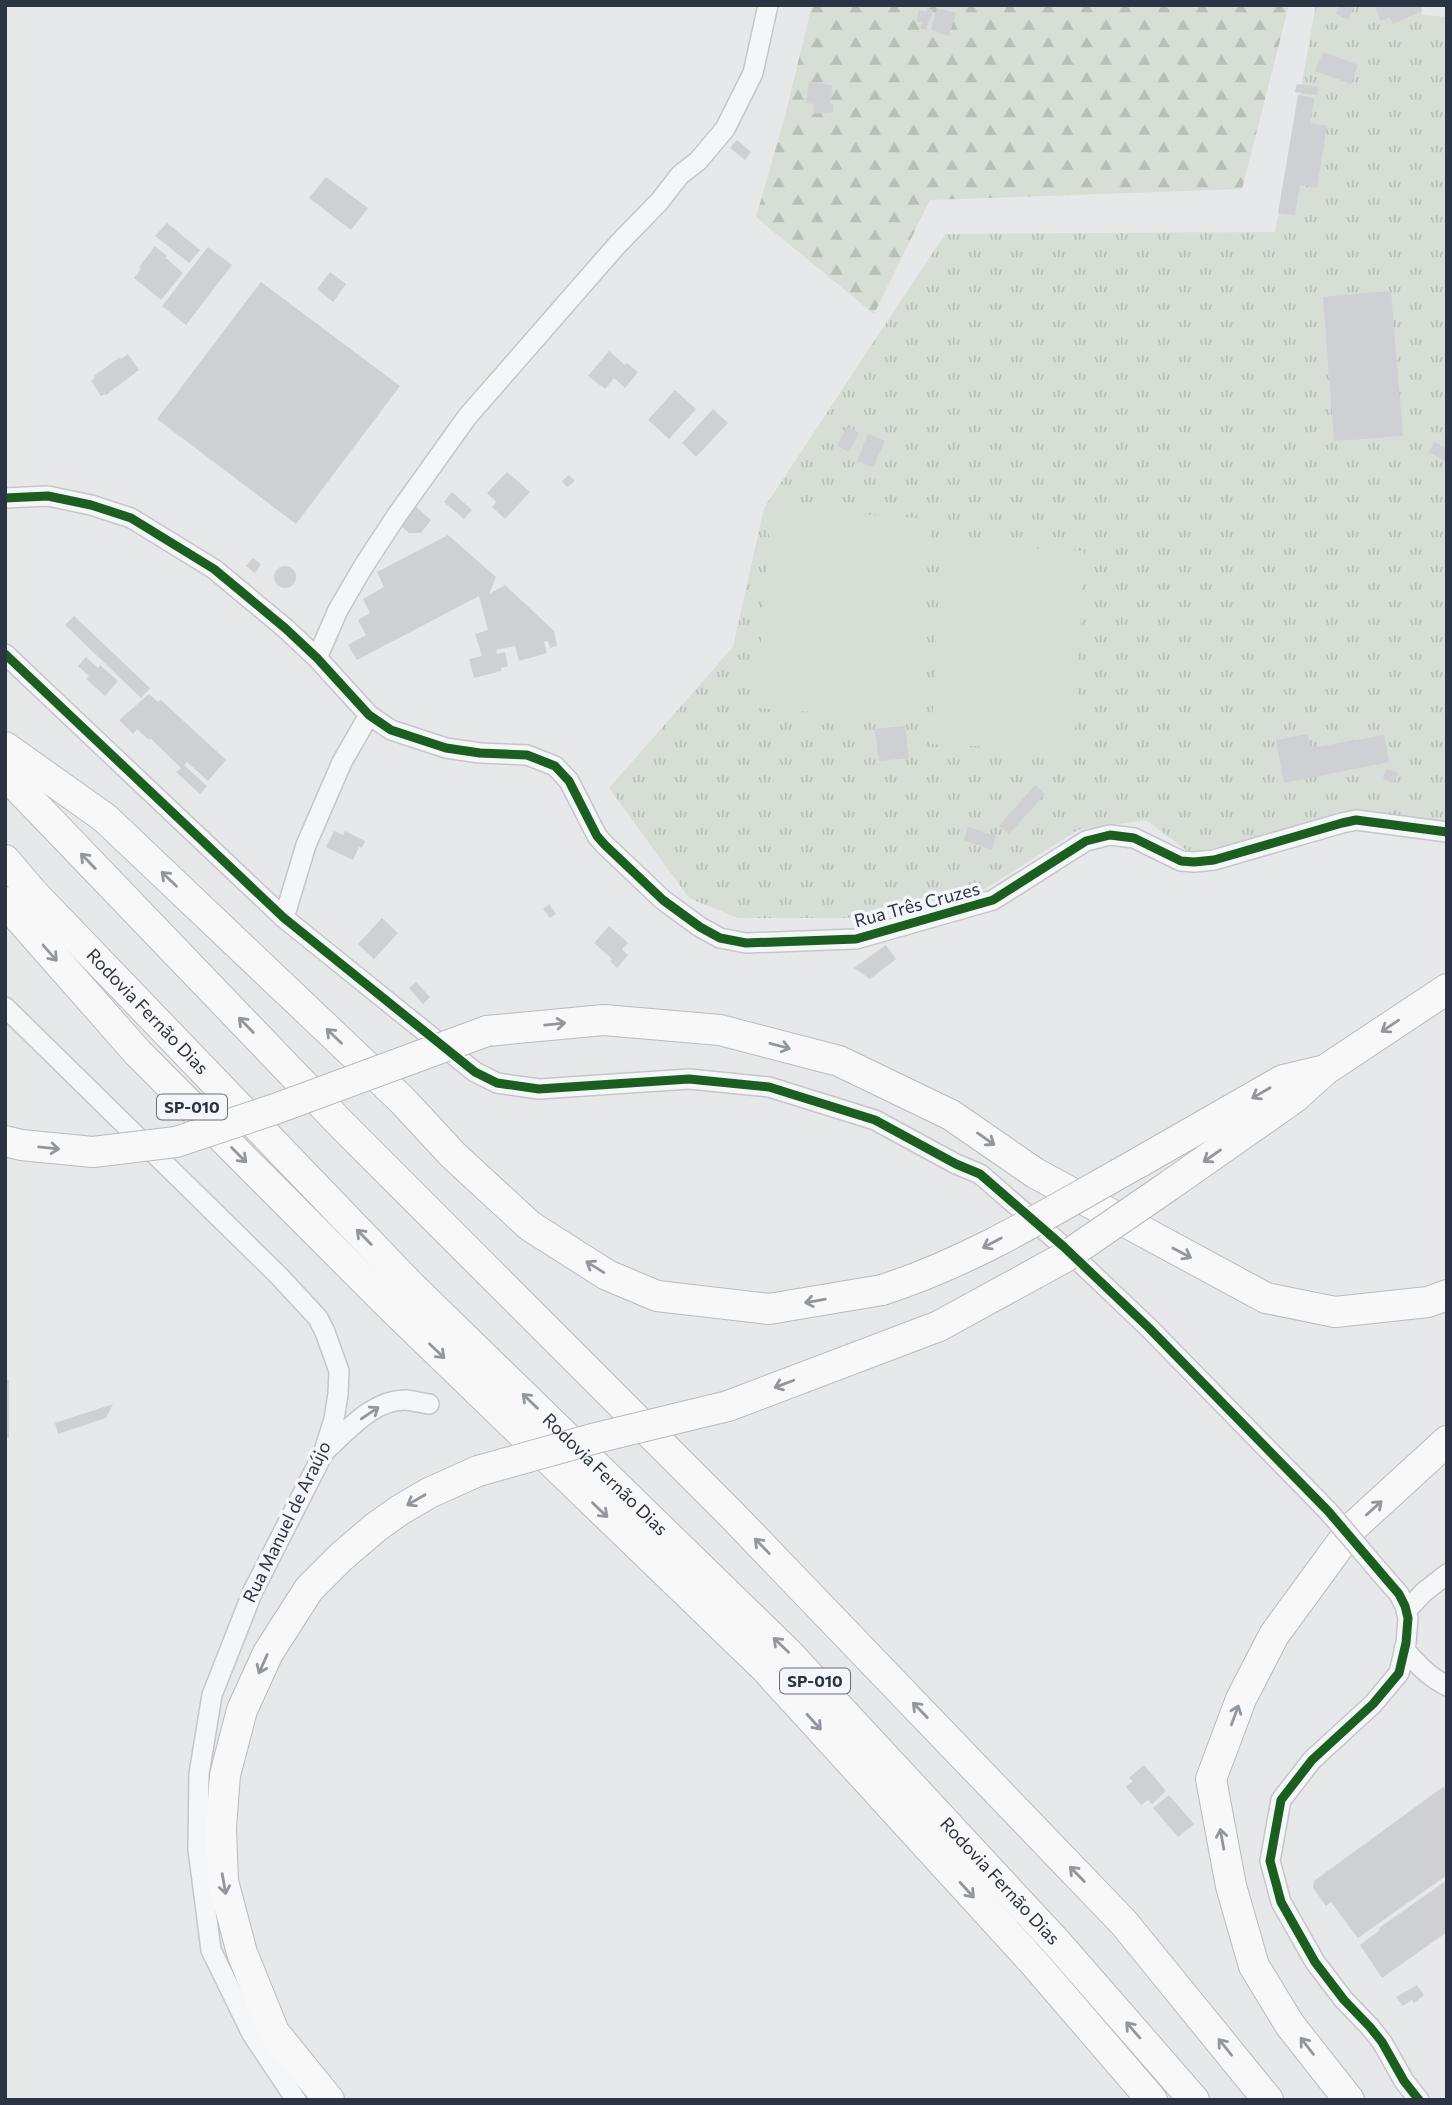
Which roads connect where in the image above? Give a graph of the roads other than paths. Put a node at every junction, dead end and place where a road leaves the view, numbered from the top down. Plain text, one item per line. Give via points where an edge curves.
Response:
1 (768, 5) edge
2 (5, 498) edge
3 (5, 654) edge
4 (317, 658) junction
5 (369, 715) junction
6 (5, 747) edge
7 (5, 774) edge
8 (1447, 832) edge
9 (5, 860) edge
10 (5, 902) edge
11 (284, 918) junction
12 (1447, 989) edge
13 (5, 1007) edge
14 (1325, 1070) junction
15 (5, 1141) edge
16 (1447, 1295) edge
17 (429, 1404) dead end
18 (1447, 1441) edge
19 (323, 1454) junction
20 (1447, 1573) edge
21 (1406, 1611) junction
22 (1404, 1649) junction
23 (1447, 1686) edge
24 (296, 2100) edge
25 (329, 2100) edge
26 (1152, 2100) edge
27 (1194, 2100) edge
28 (1268, 2100) edge
29 (1349, 2100) edge
30 (1419, 2100) edge

1 - 4 street via 752,73 725,129 467,417 363,567
2 - 4 street, Rua Três Cruzes via 48,496 131,518 214,569
3 - 11 street
4 - 5 street, Rua Três Cruzes
5 - 8 street, Rua Três Cruzes via 391,730 446,748 527,755 555,766 569,781 597,836 663,900 720,938 747,943 856,939 993,900 1086,841 1110,835 1134,838 1194,863 1356,820
5 - 11 street via 342,762 306,845
14 -> 6 highway, bridge via 1283,1080 955,1263 919,1278 882,1290 769,1309 657,1296 607,1275 530,1226 105,818
28 -> 7 highway via 1124,1923 732,1514 344,1127
27 -> 9 highway, Rodovia Fernão Dias / SP-010 via 1058,1944 788,1653 411,1286
10 -> 26 highway, Rodovia Fernão Dias / SP-010 via 138,1053 388,1304 765,1668 1035,1964
11 - 21 street, bridge via 475,1072 497,1083 540,1089 689,1079 769,1087 875,1120 980,1174 1149,1328 1328,1511 1399,1594
12 -> 14 highway
13 - 19 street, Rua Manuel de Araújo via 318,1318 339,1371 334,1419
14 -> 25 highway, bridge via 1294,1098 1065,1257 939,1326 728,1406 478,1471 400,1510 309,1589 268,1653 242,1710 225,1775 223,1881 242,1953 274,2032
15 -> 16 highway, bridge via 93,1152 176,1142 487,1031 604,1020 720,1030 839,1061 951,1115 1035,1173 1266,1298 1335,1311 1428,1302
19 -> 17 street via 386,1403
29 -> 18 highway via 1290,2025 1254,1966 1231,1886 1211,1779 1241,1699 1274,1636 1353,1527
19 - 24 street, Rua Manuel de Araújo via 253,1591 222,1669 212,1695 199,1774 198,1849 211,1950 252,2034
20 - 21 street
21 - 22 street
22 - 23 street
22 - 30 street via 1399,1672 1373,1704 1312,1760 1281,1800 1270,1861 1282,1902 1315,1962 1382,2042

